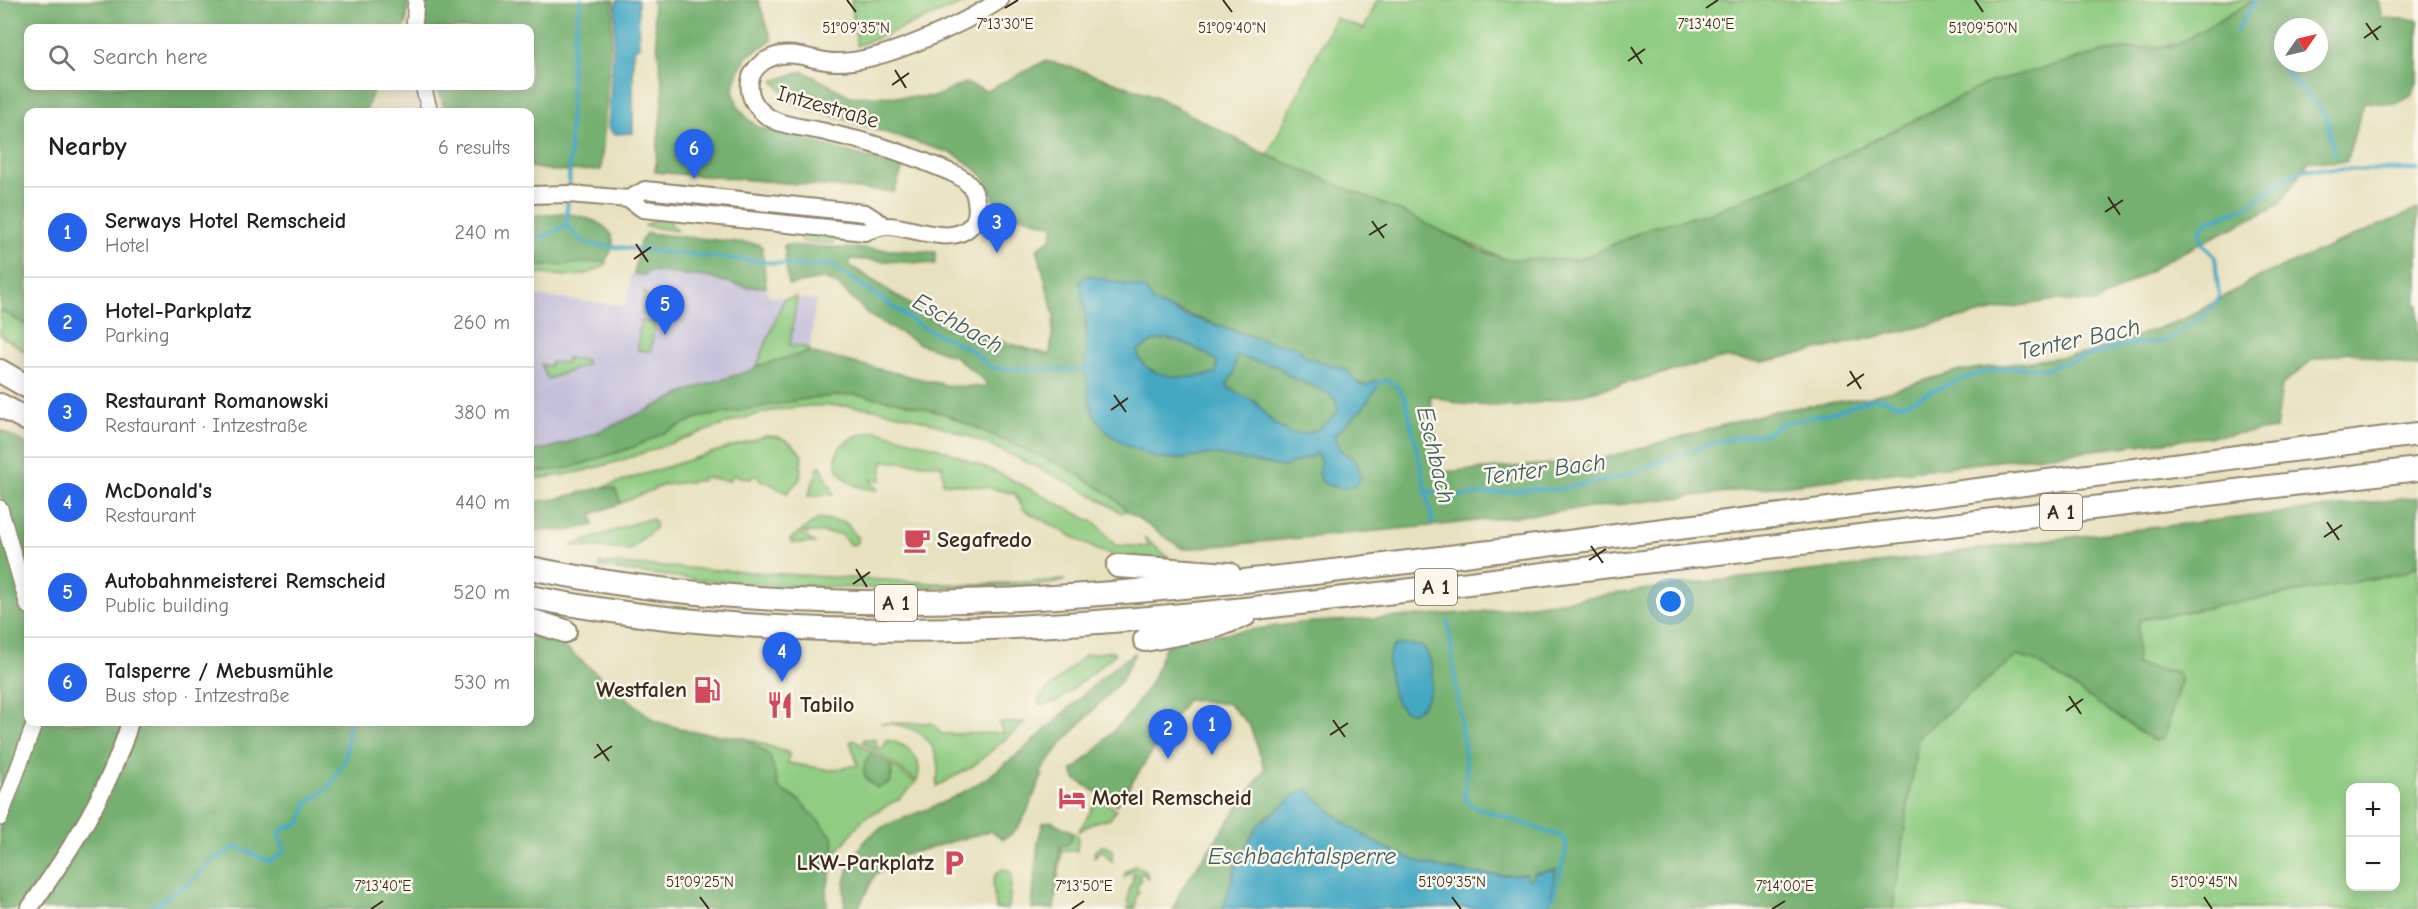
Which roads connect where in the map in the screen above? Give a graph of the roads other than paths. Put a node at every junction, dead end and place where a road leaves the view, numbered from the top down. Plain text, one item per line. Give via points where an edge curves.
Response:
1 (416, 0) edge
2 (1000, 0) edge
3 (414, 24) edge
4 (424, 90) edge
5 (429, 108) edge
6 (534, 195) edge
7 (0, 371) edge
8 (24, 385) edge
9 (0, 405) edge
10 (24, 418) edge
11 (2418, 434) edge
12 (2418, 469) edge
13 (0, 508) edge
14 (1118, 566) dead end
15 (534, 569) edge
16 (1263, 579) junction
17 (24, 592) edge
18 (534, 598) edge
19 (1271, 604) junction
20 (534, 621) edge
21 (565, 631) dead end
22 (1144, 640) dead end
23 (34, 726) edge
24 (129, 726) edge
25 (0, 818) edge
26 (29, 909) edge

1 - 3 street
2 - 6 main road, Intzestraße via 942,32 888,51 837,62 797,55 775,56 753,73 750,86 752,100 771,118 916,157 954,173 971,187 977,213 966,230 951,235 885,226 865,232 643,209 629,199
4 - 5 street
7 - 8 highway
9 - 10 highway
11 - 16 highway, A 1
12 - 19 highway, A 1
13 - 17 street
14 - 16 highway via 1201,570
15 - 16 highway, A 1 via 708,595 893,603 1089,595
18 - 19 highway, A 1 via 644,616 891,631 1092,623
19 - 22 highway via 1213,627
20 - 21 highway
23 - 25 street
24 - 26 main road via 96,804

